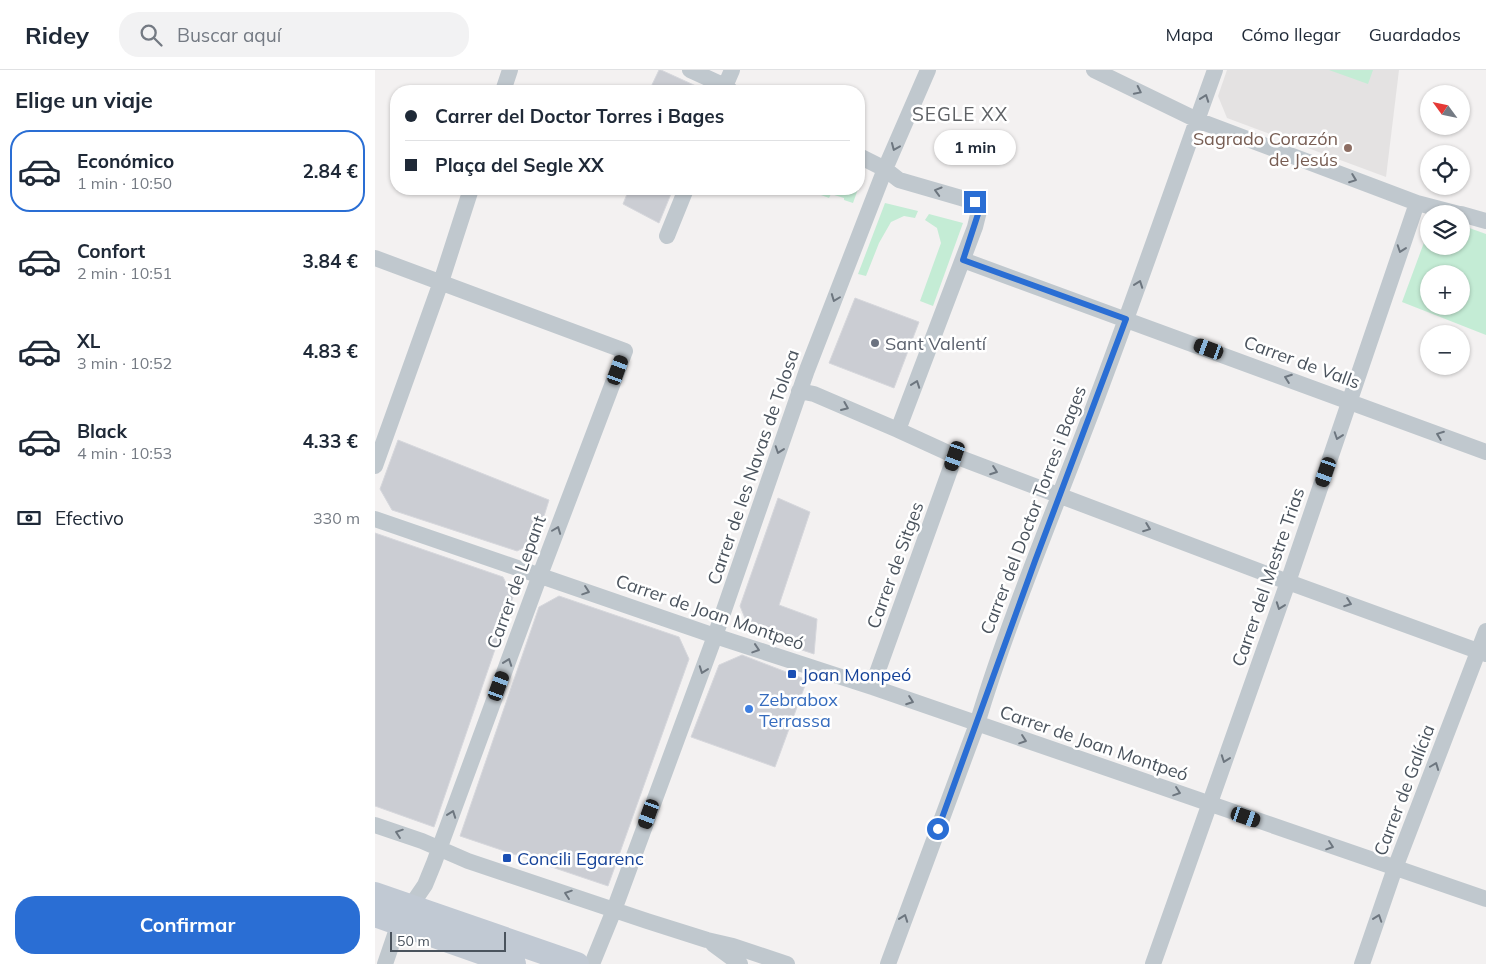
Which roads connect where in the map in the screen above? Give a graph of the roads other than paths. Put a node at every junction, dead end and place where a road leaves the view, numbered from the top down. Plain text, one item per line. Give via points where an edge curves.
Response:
1 (509, 70) edge
2 (690, 70) edge
3 (732, 70) edge
4 (928, 70) edge
5 (1094, 70) edge
6 (1215, 70) edge
7 (505, 85) edge
8 (718, 85) edge
9 (728, 85) edge
10 (1197, 120) junction
11 (865, 159) edge
12 (885, 169) junction
13 (469, 195) edge
14 (683, 195) edge
15 (1417, 203) junction
16 (1425, 205) edge
17 (1470, 217) edge
18 (1486, 221) edge
19 (667, 236) dead end
20 (375, 258) edge
21 (963, 260) junction
22 (441, 282) junction
23 (1126, 319) junction
24 (799, 390) junction
25 (1350, 401) junction
26 (898, 430) junction
27 (1486, 452) edge
28 (955, 456) junction
29 (375, 466) edge
30 (1060, 495) junction
31 (375, 519) edge
32 (540, 575) junction
33 (1288, 582) junction
34 (1486, 631) edge
35 (715, 636) junction
36 (1483, 652) edge
37 (872, 687) junction
38 (977, 724) junction
39 (1209, 804) junction
40 (375, 825) edge
41 (439, 849) junction
42 (1395, 868) junction
43 (375, 894) edge
44 (1486, 899) edge
45 (614, 910) junction
46 (375, 915) edge
47 (405, 915) junction
48 (707, 940) junction
49 (385, 964) edge
50 (514, 964) edge
51 (577, 964) edge
52 (593, 964) edge
53 (740, 964) edge
54 (787, 964) edge
55 (887, 964) edge
56 (1153, 964) edge
57 (1362, 964) edge

1 - 7 street
2 - 8 street
3 - 9 street
4 -> 12 street, Carrer de les Navas de Tolosa
5 -> 10 street
10 -> 6 street, Carrer del Doctor Torres i Bages
10 -> 15 street
23 -> 10 street, Carrer del Doctor Torres i Bages
11 - 12 street
21 -> 12 street via 979,211 975,202 899,180
12 -> 24 street, Carrer de les Navas de Tolosa
13 - 22 street
14 - 19 street
15 - 16 street
15 -> 25 street, Carrer del Mestre Trias
17 - 18 street
20 - 22 street
21 - 23 street, Carrer de Valls
26 -> 21 street
22 - 29 street
32 -> 22 street, Carrer de Lepant via 625,351
25 -> 23 street, Carrer de Valls
23 - 30 street, Carrer del Doctor Torres i Bages
24 -> 26 street
24 -> 35 street, Carrer de les Navas de Tolosa
27 -> 25 street, Carrer de Valls
25 -> 33 street, Carrer del Mestre Trias
26 - 28 street
28 -> 30 street
28 - 37 street, Carrer de Sitges
30 -> 33 street
30 - 38 street, Carrer del Doctor Torres i Bages
31 - 32 street, Carrer de Joan Montpeó
32 -> 35 street, Carrer de Joan Montpeó
41 -> 32 street, Carrer de Lepant
33 -> 36 street
33 -> 39 street, Carrer del Mestre Trias
34 - 36 street, Carrer de Galícia
35 -> 37 street, Carrer de Joan Montpeó
35 -> 45 street, Carrer de les Navas de Tolosa
42 -> 36 street, Carrer de Galícia
37 -> 38 street, Carrer de Joan Montpeó
38 -> 39 street, Carrer de Joan Montpeó
55 -> 38 street, Carrer del Doctor Torres i Bages
39 -> 42 street, Carrer de Joan Montpeó
39 - 56 street, Carrer del Mestre Trias
41 -> 40 street
45 -> 41 street
41 - 47 street, Carrer de Lepant via 426,882
42 - 44 street, Carrer de Joan Montpeó
57 -> 42 street, Carrer de Galícia
43 - 47 main road
45 - 48 street
45 - 52 street, Carrer de les Navas de Tolosa
46 - 47 main road
47 - 49 street, Carrer de Lepant
47 - 50 main road
47 - 51 main road
48 - 53 street
48 - 54 street

